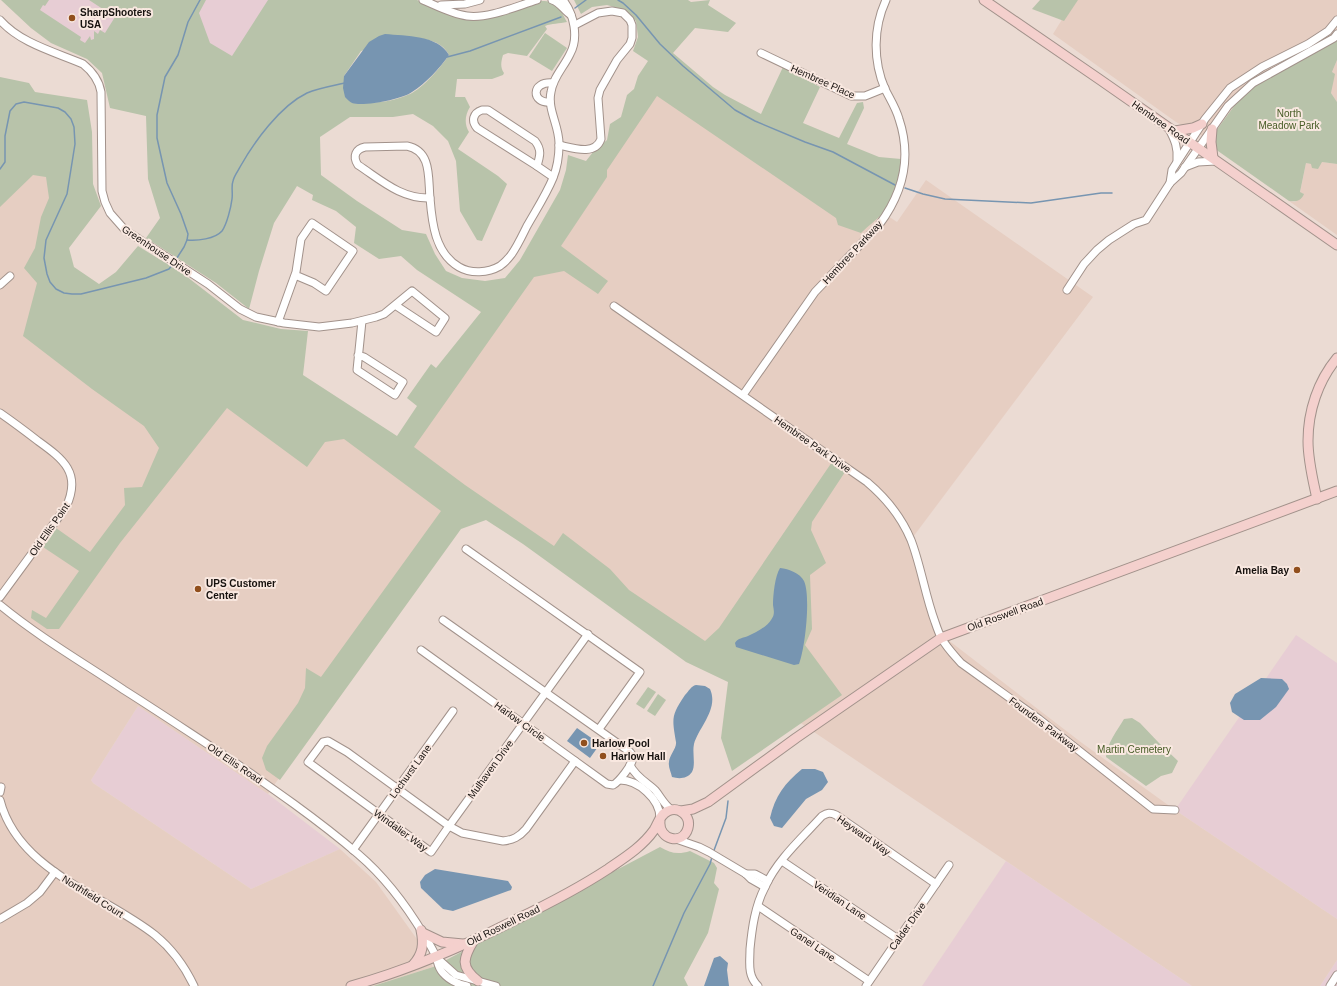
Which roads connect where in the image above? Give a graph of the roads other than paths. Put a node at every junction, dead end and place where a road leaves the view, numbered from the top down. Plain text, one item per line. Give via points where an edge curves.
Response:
1 (423, 0) edge
2 (480, 0) edge
3 (537, 0) edge
4 (557, 0) edge
5 (886, 0) edge
6 (984, 0) edge
7 (435, 5) junction
8 (0, 20) edge
9 (1337, 20) edge
10 (575, 25) junction
11 (1337, 34) edge
12 (761, 53) dead end
13 (553, 83) junction
14 (885, 88) junction
15 (550, 102) junction
16 (1202, 124) junction
17 (1172, 129) junction
18 (1212, 129) junction
19 (1190, 143) junction
20 (559, 145) junction
21 (1198, 148) junction
22 (1215, 159) junction
23 (1177, 162) junction
24 (537, 166) junction
25 (1185, 167) junction
26 (553, 177) junction
27 (1170, 183) junction
28 (430, 198) junction
29 (1337, 245) edge
30 (295, 275) junction
31 (10, 276) dead end
32 (0, 285) edge
33 (1067, 290) dead end
34 (395, 305) junction
35 (614, 306) dead end
36 (362, 320) junction
37 (278, 322) junction
38 (358, 355) junction
39 (1337, 358) edge
40 (743, 395) junction
41 (0, 412) edge
42 (1337, 491) edge
43 (1317, 499) junction
44 (466, 549) dead end
45 (0, 597) edge
46 (0, 605) edge
47 (443, 620) dead end
48 (588, 634) junction
49 (941, 638) junction
50 (422, 650) dead end
51 (546, 692) junction
52 (453, 712) dead end
53 (523, 724) junction
54 (599, 729) junction
55 (575, 761) junction
56 (630, 765) junction
57 (620, 780) junction
58 (398, 789) junction
59 (0, 800) edge
60 (708, 802) junction
61 (676, 810) junction
62 (1175, 810) dead end
63 (379, 814) junction
64 (660, 820) junction
65 (449, 826) junction
66 (688, 828) junction
67 (672, 838) junction
68 (644, 843) junction
69 (699, 847) junction
70 (353, 850) junction
71 (782, 861) junction
72 (949, 866) dead end
73 (55, 872) junction
74 (766, 884) junction
75 (936, 884) junction
76 (758, 906) junction
77 (0, 919) edge
78 (422, 932) junction
79 (898, 939) junction
80 (470, 942) junction
81 (436, 957) junction
82 (412, 966) junction
83 (1337, 975) edge
84 (478, 982) junction
85 (867, 984) edge
86 (194, 986) edge
87 (351, 986) edge
88 (467, 986) edge
89 (496, 986) edge
90 (758, 986) edge
91 (1330, 986) edge

1 - 7 street
2 - 7 street via 465,4
3 - 7 street via 491,14 469,16
4 - 10 street via 564,11 571,15
5 - 14 street, Hembree Parkway via 876,37 876,54
6 - 17 street, Hembree Road
8 - 37 street, Greenhouse Drive via 22,39 83,64 97,78 101,92 101,180 105,202 116,222 248,314
9 - 16 street via 1308,44 1262,67 1230,88
10 - 13 street via 572,50
10 - 20 street via 606,11 619,12 630,20 632,38 600,90 599,144 590,150
11 - 18 street via 1252,83 1228,106
12 - 14 street, Hembree Place via 851,96 865,96
13 - 15 street
13 - 15 street via 542,84 536,92 540,101
14 - 40 street, Hembree Parkway via 899,118 905,145 904,173 895,200 879,225 815,292
15 - 20 street
16 - 17 street via 1193,128
16 - 19 street
17 - 19 street, Hembree Road
17 - 23 street via 1178,149
18 - 21 street
18 - 22 street via 1211,142
19 - 21 street, Hembree Road
19 - 23 street
20 - 26 street
21 - 22 street, Hembree Road
21 - 25 street
22 - 25 street via 1203,160
22 - 29 street, Hembree Road
23 - 27 street via 1172,170
24 - 24 street via 477,128 474,121 476,113 488,110 535,141 541,152
24 - 26 street
25 - 27 street
26 - 28 street via 512,254 500,266 484,271 463,269 445,255 434,230
27 - 33 street via 1146,220 1134,224 1097,250
28 - 28 street via 427,162 418,149 407,146 365,146 356,151 358,165 397,191 413,197
30 - 30 street via 301,239 312,223 353,251 326,291
30 - 37 street
31 - 32 street
34 - 34 street, Greenhouse Drive via 412,290 445,318 436,332
34 - 36 street, Greenhouse Drive via 384,314
35 - 40 street, Hembree Park Drive
36 - 37 street, Greenhouse Drive via 319,327
36 - 38 street
38 - 38 street via 357,370 395,395 403,382
39 - 43 street via 1316,395 1310,418 1309,461
40 - 49 street, Hembree Park Drive via 867,482 890,504 910,539
41 - 45 street, Old Ellis Point via 59,456 68,469 72,484 66,507
42 - 43 street, Old Roswell Road
43 - 49 street, Old Roswell Road
44 - 48 street
46 - 70 street, Old Ellis Road via 54,645 245,769
47 - 51 street
48 - 51 street, Mulhaven Drive
48 - 54 street via 640,672
49 - 60 street, Old Roswell Road
49 - 62 street, Founders Parkway via 961,663 1039,719 1153,809
50 - 53 street, Harlow Circle
51 - 53 street, Mulhaven Drive
51 - 54 street
52 - 58 street, Lochurst Lane
53 - 55 street, Harlow Circle
53 - 65 street, Mulhaven Drive
54 - 56 street via 630,752 633,758
55 - 57 street, Harlow Circle via 610,785
55 - 65 street via 526,829 514,839 503,841 468,835
56 - 57 street
56 - 61 street via 665,804
57 - 64 street, Harlow Circle via 631,782 650,796 657,804
58 - 63 street, Lochurst Lane
58 - 63 street, Windalier Way via 341,748 328,740 323,742 308,762
58 - 65 street
59 - 73 street, Northfield Court via 7,818 22,842 34,856
60 - 61 street, Old Roswell Road via 693,809
60 - 66 street, Old Roswell Road
61 - 64 street, Old Roswell Road via 665,812
61 - 66 street via 684,813 688,819
63 - 65 street, Windalier Way via 431,852
63 - 70 street, Lochurst Lane
64 - 67 street via 661,830
64 - 68 street, Old Roswell Road
66 - 67 street, Old Roswell Road via 684,835
66 - 69 street
67 - 68 street, Old Roswell Road
67 - 69 street
68 - 80 street, Old Roswell Road via 564,895
69 - 74 street via 746,874 755,874
70 - 78 street, Old Ellis Road via 390,886
71 - 74 street, Heyward Way
71 - 75 street, Heyward Way via 822,816 829,813 836,815
71 - 79 street, Veridian Lane
72 - 75 street, Calder Drive
73 - 77 street via 40,892
73 - 86 street, Northfield Court via 155,935 185,970
74 - 76 street, Heyward Way
75 - 79 street, Calder Drive
76 - 85 street, Ganel Lane
76 - 90 street, Heyward Way via 752,926 750,966 751,977
78 - 80 street via 442,942
78 - 81 street, Old Ellis Road
78 - 82 street via 423,946
79 - 85 street, Calder Drive
80 - 81 street, Old Roswell Road
80 - 84 street via 464,964
81 - 82 street, Old Roswell Road
81 - 84 street via 453,973
81 - 88 street, Old Ellis Road via 444,974 455,982
82 - 87 street, Old Roswell Road
83 - 91 street
84 - 89 street

